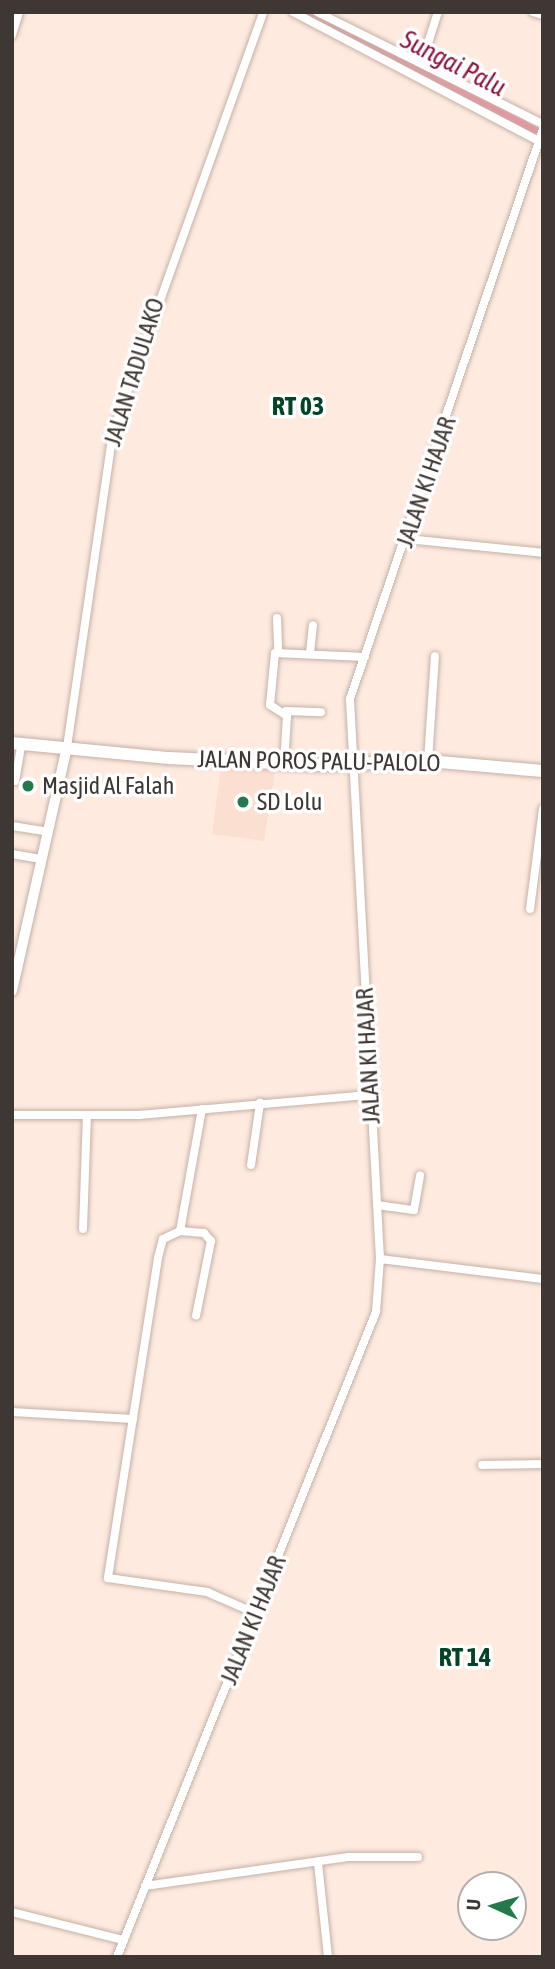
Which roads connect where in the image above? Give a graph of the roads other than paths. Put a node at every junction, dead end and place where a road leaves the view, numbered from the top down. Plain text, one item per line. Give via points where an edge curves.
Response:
1 (19, 12) edge
2 (263, 12) edge
3 (293, 12) edge
4 (317, 12) edge
5 (438, 12) edge
6 (533, 12) edge
7 (543, 15) edge
8 (12, 35) edge
9 (422, 62) junction
10 (541, 135) edge
11 (406, 539) junction
12 (543, 553) edge
13 (277, 618) dead end
14 (313, 625) dead end
15 (278, 652) junction
16 (310, 653) junction
17 (435, 656) dead end
18 (365, 657) junction
19 (286, 711) junction
20 (321, 712) dead end
21 (17, 743) edge
22 (67, 747) junction
23 (428, 761) junction
24 (351, 762) junction
25 (284, 764) junction
26 (543, 771) edge
27 (15, 781) dead end
28 (543, 809) edge
29 (12, 826) edge
30 (47, 832) junction
31 (541, 846) edge
32 (12, 854) edge
33 (41, 859) junction
34 (530, 909) dead end
35 (12, 991) edge
36 (369, 1095) junction
37 (260, 1103) junction
38 (202, 1109) junction
39 (12, 1115) edge
40 (87, 1116) junction
41 (251, 1165) dead end
42 (420, 1176) dead end
43 (377, 1206) junction
44 (83, 1229) dead end
45 (180, 1231) junction
46 (380, 1259) junction
47 (543, 1279) edge
48 (196, 1316) dead end
49 (12, 1412) edge
50 (133, 1419) junction
51 (543, 1464) edge
52 (482, 1465) dead end
53 (255, 1613) junction
54 (418, 1857) dead end
55 (318, 1863) junction
56 (145, 1886) junction
57 (12, 1912) edge
58 (124, 1940) junction
59 (117, 1957) edge
60 (328, 1957) edge

1 - 8 street
2 - 22 street, JALAN TADULAKO via 113,432
3 - 10 street
4 - 9 street
5 - 9 street
6 - 7 street
9 - 10 street
10 - 11 street, JALAN KI HAJAR
11 - 12 street
11 - 18 street, JALAN KI HAJAR
13 - 15 street
14 - 16 street
15 - 16 street
15 - 19 street via 270,706
16 - 18 street
17 - 23 street
18 - 24 street, JALAN KI HAJAR via 351,696
19 - 20 street
19 - 25 street
21 - 22 main road, JALAN POROS PALU-PALOLO
21 - 27 street
22 - 25 main road, JALAN POROS PALU-PALOLO
22 - 30 street
23 - 24 main road, JALAN POROS PALU-PALOLO
23 - 26 main road, JALAN POROS PALU-PALOLO
24 - 25 main road, JALAN POROS PALU-PALOLO
24 - 36 street, JALAN KI HAJAR
28 - 31 street
29 - 30 street
30 - 33 street
31 - 34 street
32 - 33 street
33 - 35 street
36 - 37 street
36 - 43 street, JALAN KI HAJAR
37 - 38 street
37 - 41 street
38 - 40 street
38 - 45 street
39 - 40 street
40 - 44 street
42 - 43 street via 414,1210
43 - 46 street, JALAN KI HAJAR
45 - 48 street via 204,1233 211,1241
45 - 50 street via 161,1245
46 - 47 street
46 - 53 street, JALAN KI HAJAR via 370,1331
49 - 50 street
50 - 53 street via 109,1580 207,1591
51 - 52 street
53 - 56 street, JALAN KI HAJAR
54 - 55 street
55 - 56 street
55 - 60 street
56 - 58 street, JALAN KI HAJAR
57 - 58 street
58 - 59 street, JALAN KI HAJAR

